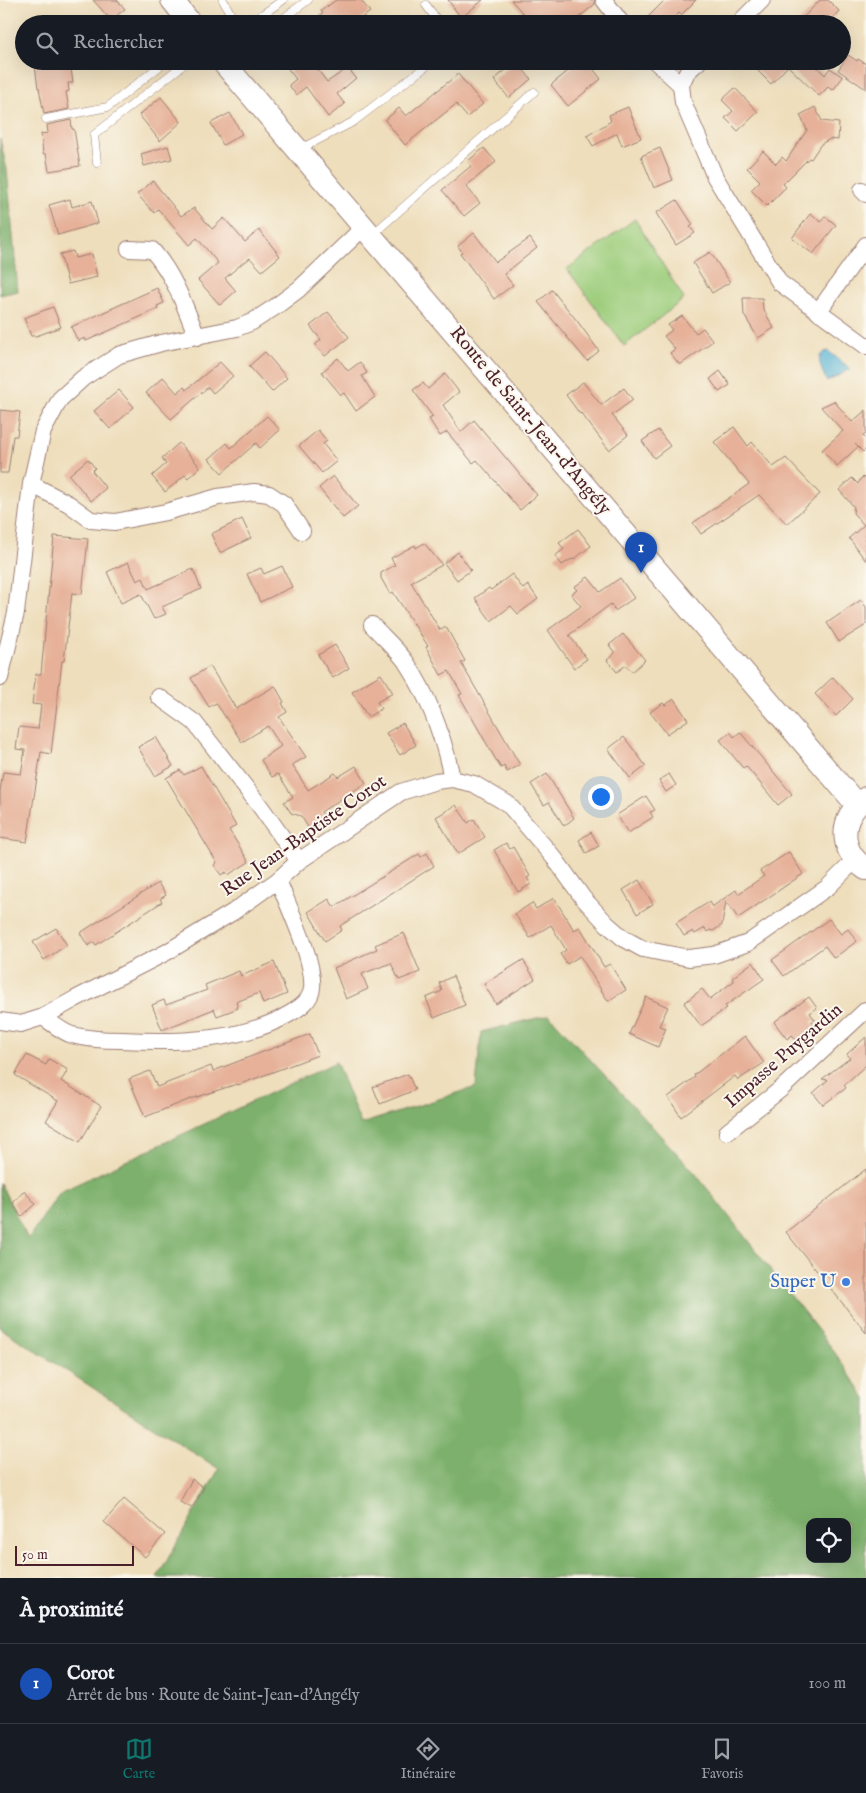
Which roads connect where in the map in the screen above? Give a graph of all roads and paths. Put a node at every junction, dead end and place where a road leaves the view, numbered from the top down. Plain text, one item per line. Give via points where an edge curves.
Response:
1 (172, 0) edge
2 (223, 0) edge
3 (283, 0) edge
4 (308, 0) edge
5 (604, 0) edge
6 (762, 0) edge
7 (426, 5) dead end
8 (184, 15) edge
9 (230, 15) edge
10 (262, 15) edge
11 (288, 15) edge
12 (433, 15) edge
13 (615, 15) edge
14 (747, 15) edge
15 (155, 70) edge
16 (177, 70) edge
17 (231, 70) edge
18 (422, 70) edge
19 (664, 70) edge
20 (689, 70) edge
21 (680, 85) junction
22 (534, 92) dead end
23 (46, 119) dead end
24 (298, 150) junction
25 (97, 163) dead end
26 (368, 231) junction
27 (866, 245) edge
28 (129, 248) dead end
29 (818, 312) junction
30 (197, 337) junction
31 (866, 346) edge
32 (32, 484) junction
33 (302, 530) dead end
34 (372, 625) dead end
35 (0, 678) edge
36 (159, 697) dead end
37 (452, 779) junction
38 (862, 802) edge
39 (299, 861) junction
40 (860, 865) edge
41 (278, 880) junction
42 (866, 1010) edge
43 (43, 1017) junction
44 (0, 1021) edge
45 (727, 1132) dead end

1 - 8 main road
2 - 9 lane
3 - 10 lane
4 - 11 lane
5 - 13 street
6 - 14 street
7 - 12 lane
15 - 23 lane via 108,107
16 - 25 lane via 94,135
17 - 24 main road, Route de Saint-Jean-d'Angély
18 - 24 lane via 353,122
19 - 21 street
20 - 21 street
21 - 29 street via 682,102 716,177 780,283
22 - 26 lane
24 - 26 main road, Route de Saint-Jean-d'Angély
26 - 30 street via 300,289 252,322
26 - 38 main road, Route de Saint-Jean-d'Angély
27 - 29 street
28 - 30 street via 152,250 163,262 178,289
29 - 31 street
30 - 32 street via 120,355 83,378 60,399 42,431
32 - 33 street via 91,520 115,522 218,497 254,492 269,494 284,504
32 - 35 street via 16,613
34 - 37 street via 405,661 428,702 446,749
36 - 39 street via 194,722
37 - 39 street, Rue Jean-Baptiste Corot via 401,792
37 - 40 street, Rue Jean-Baptiste Corot via 474,784 508,804 556,858 583,898 607,924 643,949 689,958 714,955 748,943
38 - 40 main road via 850,815 846,826 849,850
39 - 41 street, Rue Jean-Baptiste Corot
41 - 43 street, Rue Jean-Baptiste Corot via 167,952
41 - 43 street via 309,958 312,989 305,1004 282,1018 219,1037 157,1042 71,1035
42 - 45 street, Impasse Puygardin via 781,1089
43 - 44 street, Rue Jean-Baptiste Corot via 21,1024

